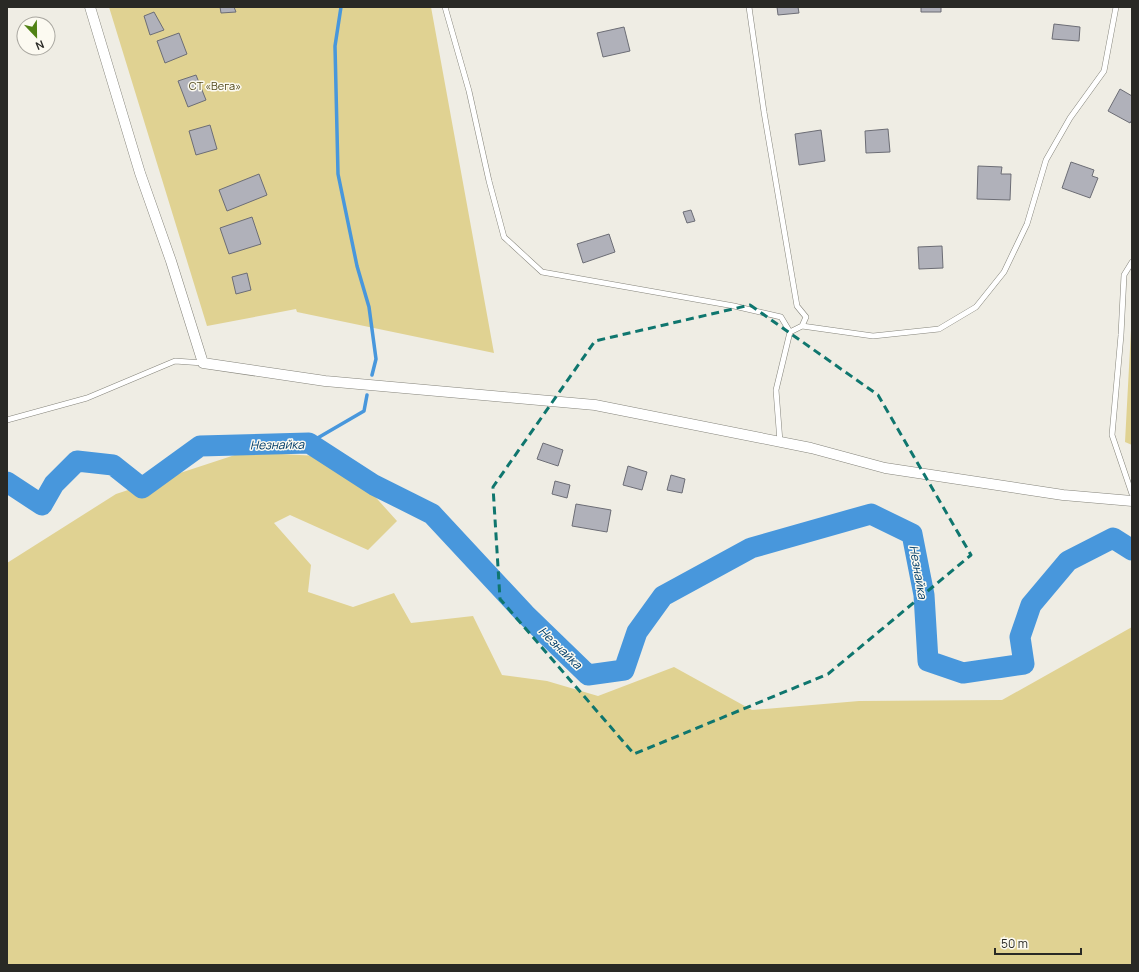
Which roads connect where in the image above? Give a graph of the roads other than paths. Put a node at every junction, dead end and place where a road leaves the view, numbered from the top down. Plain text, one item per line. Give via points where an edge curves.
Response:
1 (90, 7) edge
2 (445, 7) edge
3 (749, 7) edge
4 (1116, 7) edge
5 (1132, 262) edge
6 (802, 326) junction
7 (790, 332) junction
8 (203, 363) junction
9 (7, 420) edge
10 (780, 442) junction
11 (1132, 494) edge
12 (1132, 501) edge

1 - 8 street via 140,173
2 - 7 lane via 469,91 504,237 542,272 734,306 781,317
3 - 6 lane via 797,306 806,317
4 - 6 lane via 1104,71 1070,118 1046,160 1027,224 1004,272 976,307 939,330 873,336
5 - 11 lane via 1124,275 1112,435
6 - 7 lane
7 - 10 lane via 776,390
8 - 9 lane via 176,361 87,398
8 - 10 street via 325,381 595,405
10 - 12 street via 885,468 1063,495

